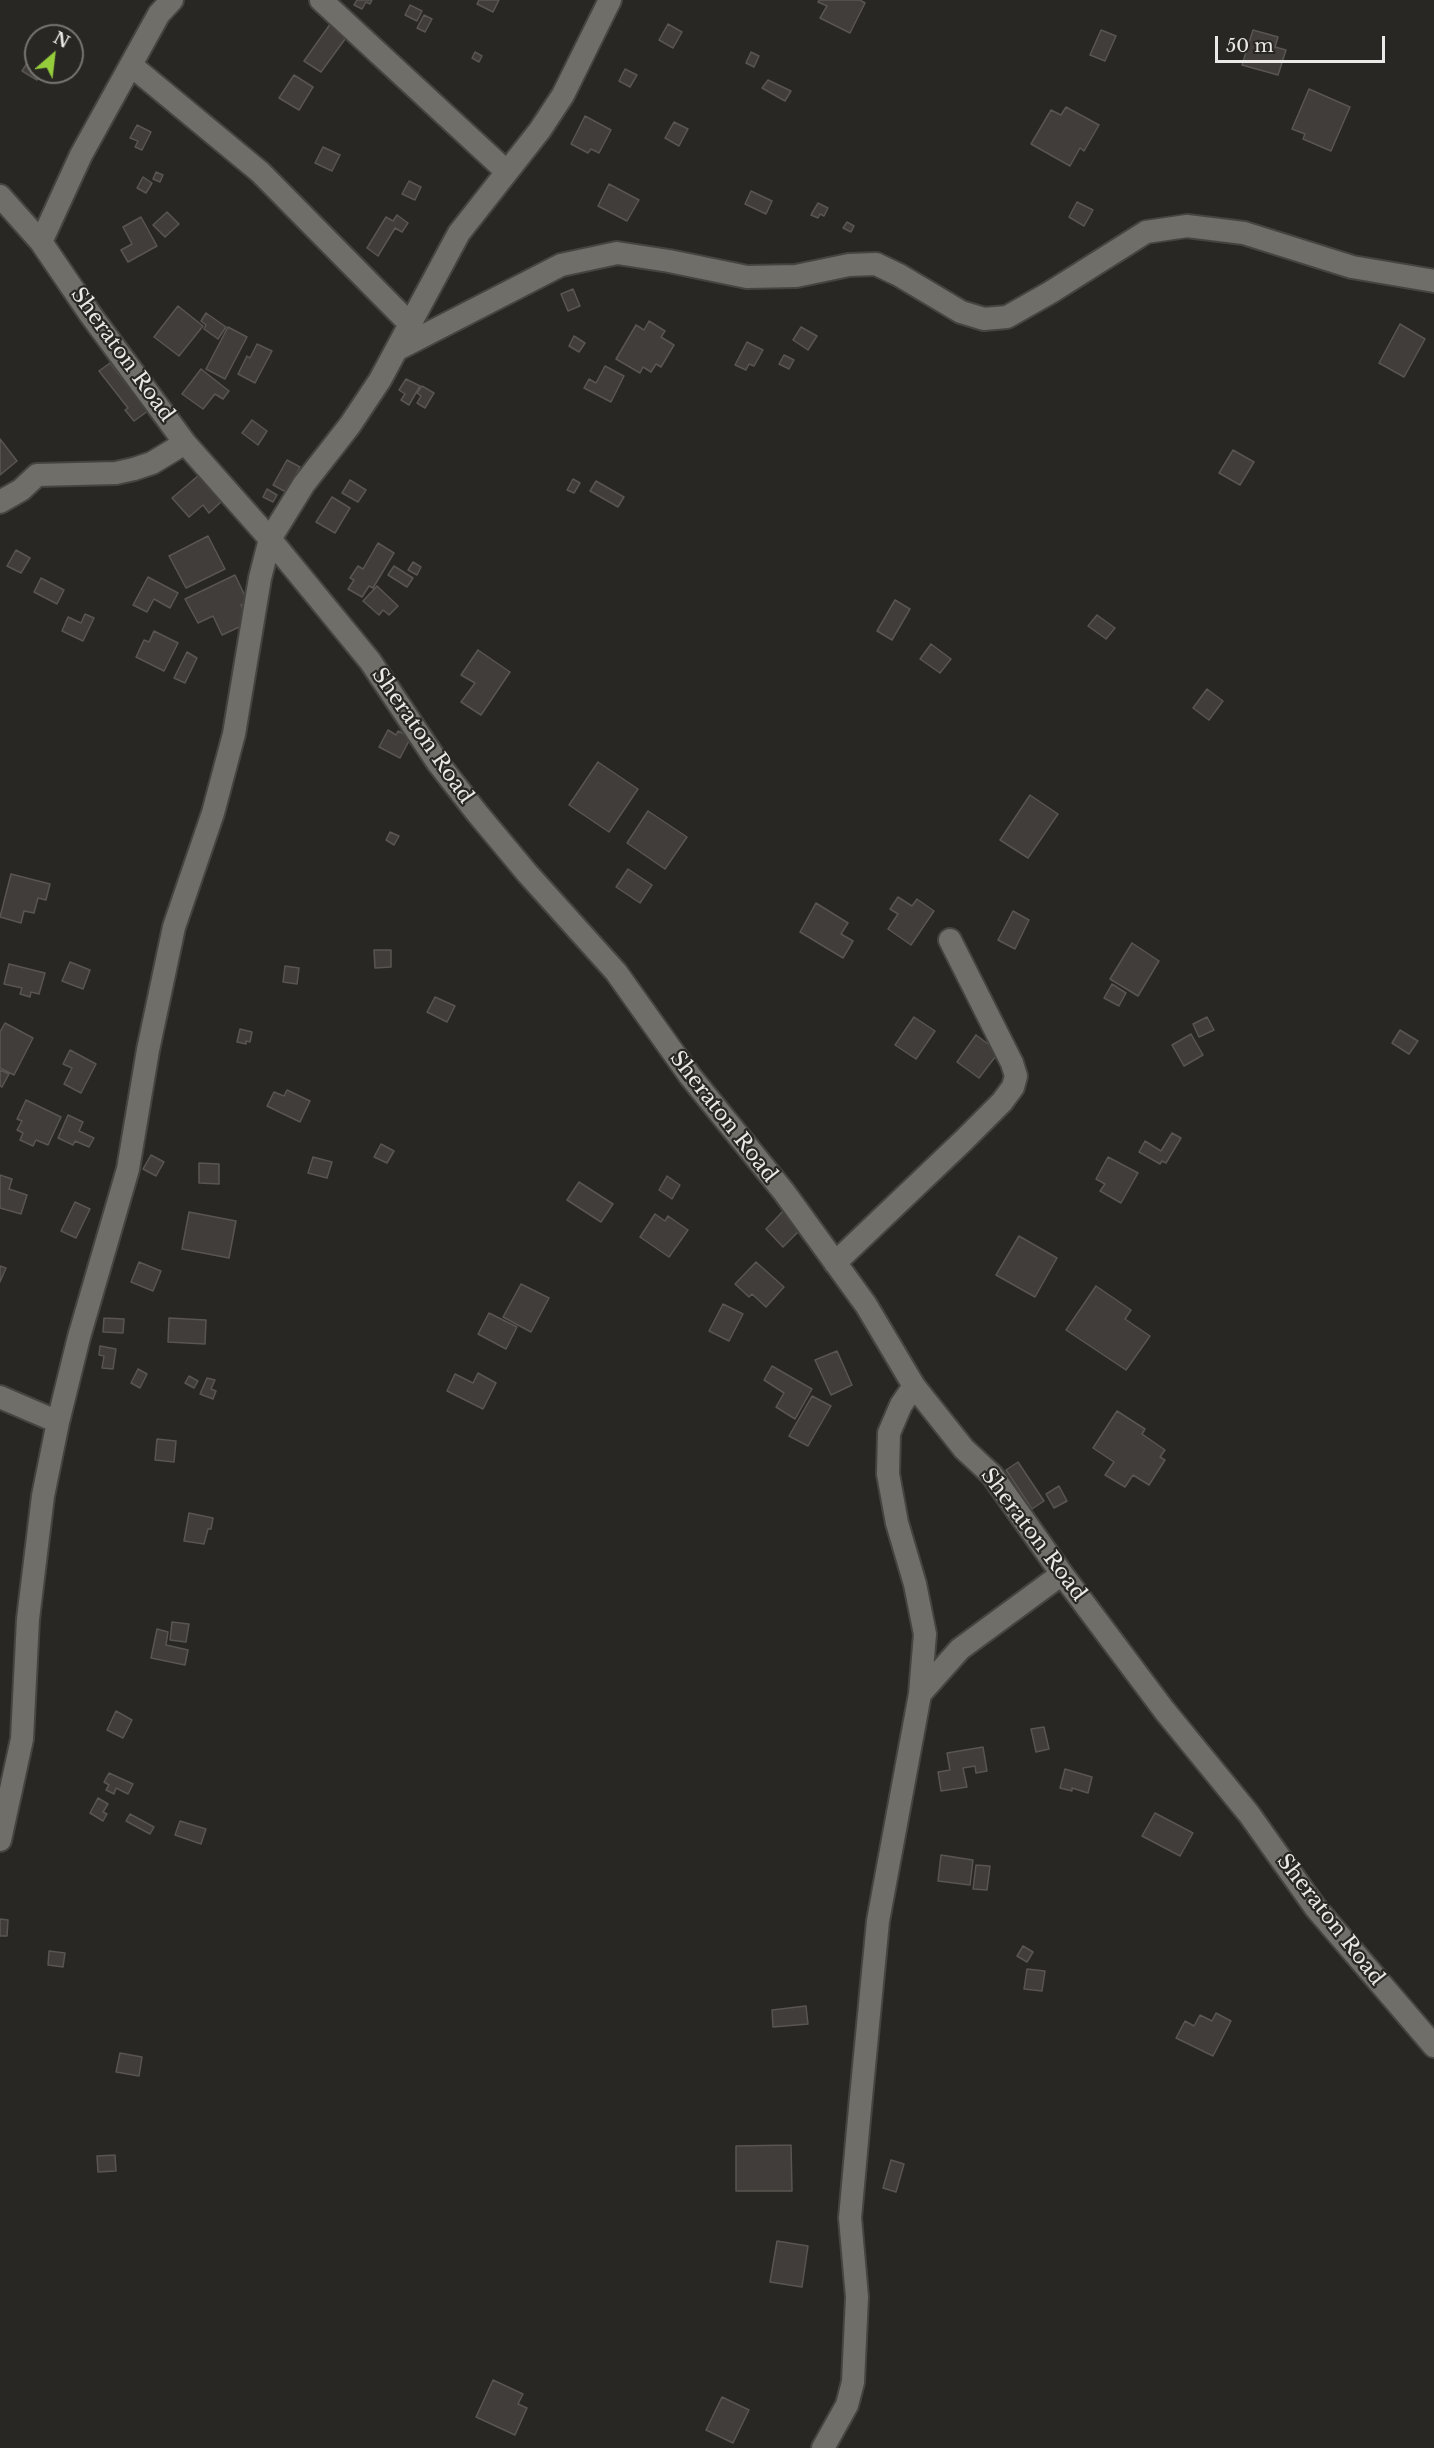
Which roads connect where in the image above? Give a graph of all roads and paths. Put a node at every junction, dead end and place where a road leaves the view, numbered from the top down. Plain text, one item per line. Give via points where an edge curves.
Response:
1 (172, 0) edge
2 (321, 0) edge
3 (610, 0) edge
4 (132, 66) junction
5 (506, 171) junction
6 (0, 196) edge
7 (41, 242) junction
8 (1434, 281) edge
9 (409, 323) junction
10 (396, 350) junction
11 (185, 443) junction
12 (0, 502) edge
13 (270, 539) junction
14 (950, 940) dead end
15 (835, 1263) junction
16 (914, 1386) junction
17 (0, 1397) edge
18 (58, 1422) junction
19 (1062, 1574) junction
20 (920, 1694) junction
21 (0, 1840) edge
22 (1434, 2046) edge
23 (822, 2448) edge

1 - 4 street via 159,14
2 - 5 street
3 - 5 street via 563,95
4 - 7 street via 81,155
4 - 9 street via 260,172
5 - 9 street via 459,233
6 - 7 street, Sheraton Road
7 - 11 street, Sheraton Road
8 - 10 street via 1352,267 1244,233 1187,226 1146,232 1007,317 984,320 961,312 876,264 849,265 796,276 747,278 617,253 561,265
9 - 10 street
10 - 13 street via 380,380 304,484
11 - 12 street via 153,463 134,469 37,475
11 - 13 street, Sheraton Road
13 - 15 street, Sheraton Road via 370,661 438,763 477,813 616,972 690,1076 784,1192
13 - 18 street via 234,734 213,813 174,927 128,1169
14 - 15 street via 1016,1076 1002,1102
15 - 16 street, Sheraton Road via 866,1305
16 - 19 street, Sheraton Road via 964,1449 992,1475
16 - 20 street via 889,1433 888,1474 925,1634
17 - 18 street
18 - 21 street via 43,1496 28,1619 22,1739
19 - 20 street via 960,1649
19 - 22 street, Sheraton Road via 1164,1710 1249,1814 1315,1908
20 - 23 street via 878,1921 850,2218 857,2297 853,2382 847,2405

